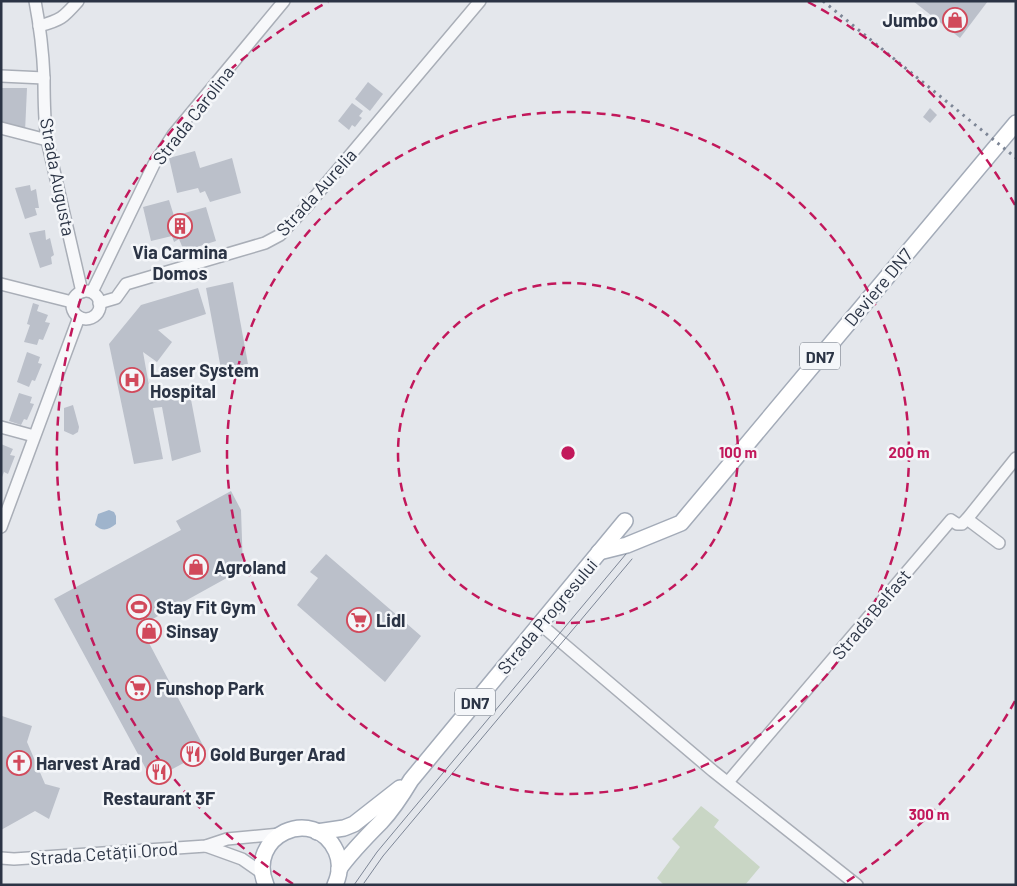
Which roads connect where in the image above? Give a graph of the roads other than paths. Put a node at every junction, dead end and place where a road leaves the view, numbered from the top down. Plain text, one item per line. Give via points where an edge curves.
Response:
1 (35, 1) edge
2 (78, 1) edge
3 (284, 1) edge
4 (480, 1) edge
5 (40, 26) junction
6 (1, 76) edge
7 (44, 78) junction
8 (1016, 123) edge
9 (1, 128) edge
10 (47, 140) junction
11 (1, 284) edge
12 (87, 292) junction
13 (72, 302) junction
14 (99, 303) junction
15 (79, 316) junction
16 (1, 427) edge
17 (34, 436) junction
18 (1016, 458) edge
19 (966, 519) junction
20 (626, 520) dead end
21 (1, 527) edge
22 (999, 544) dead end
23 (600, 552) junction
24 (540, 624) junction
25 (411, 780) junction
26 (728, 782) junction
27 (318, 832) junction
28 (280, 834) junction
29 (206, 846) junction
30 (1, 858) edge
31 (339, 869) junction
32 (264, 879) edge
33 (335, 885) edge
34 (857, 885) edge

1 - 5 street, Strada Augusta
2 - 5 street via 58,21
3 - 12 street, Strada Carolina via 173,135 154,164
4 - 14 street, Strada Aurelia via 280,235 265,243 126,284 116,298
5 - 7 street, Strada Augusta
6 - 7 street
7 - 10 street, Strada Augusta
8 - 23 main road, Deviere DN7 / DN7 via 681,523 627,545
9 - 10 street
10 - 12 street, Strada Augusta
11 - 13 street
12 - 13 street via 76,296
12 - 14 street via 97,297
13 - 15 street
14 - 15 street via 93,316
15 - 17 street
16 - 17 street
17 - 21 street
18 - 19 street
19 - 22 street
19 - 26 street, Strada Belfast via 962,524 951,520
20 - 23 main road, Strada Progresului / DN7
23 - 24 main road, Strada Progresului / DN7
24 - 25 main road, Strada Progresului / DN7
24 - 26 street
25 - 27 main road, Strada Progresului / DN7 via 354,824
25 - 31 main road, Strada Progresului / DN7 via 396,804
26 - 34 street
27 - 28 main road, DN7 via 298,828
27 - 31 main road via 334,848
28 - 29 street, Strada Cetății Orod via 227,839
28 - 32 main road via 266,850 262,865
29 - 30 street, Strada Cetății Orod
29 - 32 street, Strada Cetății Orod via 242,859
31 - 33 main road, DN7

